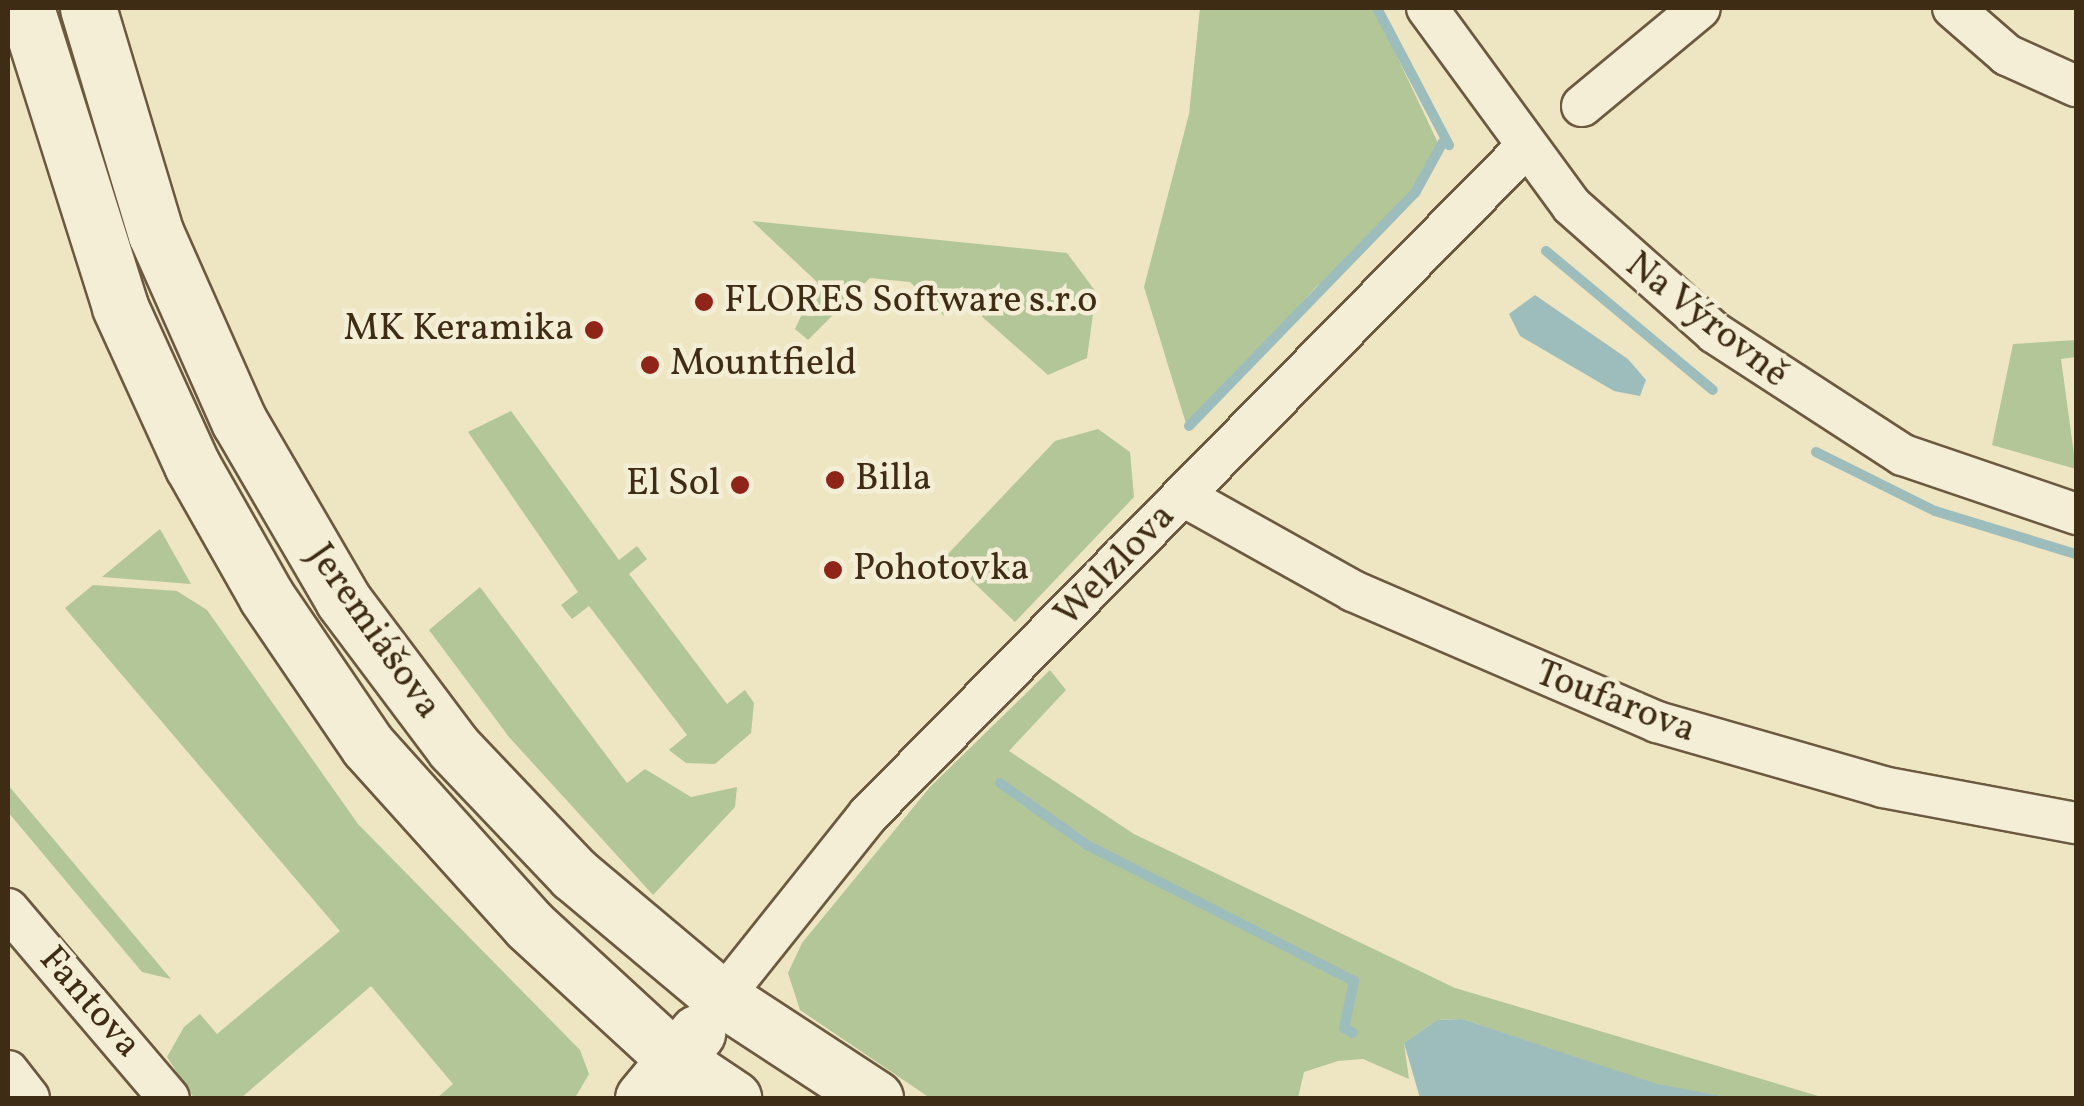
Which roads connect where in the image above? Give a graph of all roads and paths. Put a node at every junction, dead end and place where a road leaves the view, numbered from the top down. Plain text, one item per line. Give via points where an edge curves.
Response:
1 (26, 8) edge
2 (88, 8) edge
3 (1426, 8) edge
4 (1700, 8) edge
5 (1953, 8) edge
6 (2076, 86) edge
7 (1582, 106) dead end
8 (1526, 147) junction
9 (1185, 496) junction
10 (2076, 514) edge
11 (2076, 823) edge
12 (8, 908) edge
13 (722, 998) junction
14 (8, 1071) edge
15 (660, 1079) edge
16 (29, 1098) edge
17 (169, 1098) edge
18 (733, 1098) edge
19 (875, 1098) edge

1 - 15 main road, Jeremiášova via 120,307 192,465 266,596 368,746
2 - 13 main road, Jeremiášova via 156,234 239,421 343,600 467,762 574,874
3 - 8 street, Na Výrovně
4 - 7 street
5 - 6 street via 2007,55
8 - 9 street, Welzlova
8 - 10 street, Na Výrovně via 1622,259 1831,415 1902,455
9 - 11 street, Toufarova via 1425,625 1657,722 1883,787
9 - 13 street, Welzlova via 868,815
12 - 17 street, Fantova
13 - 15 main road
13 - 19 main road, Jeremiášova
14 - 16 street
15 - 18 main road, Jeremiášova

